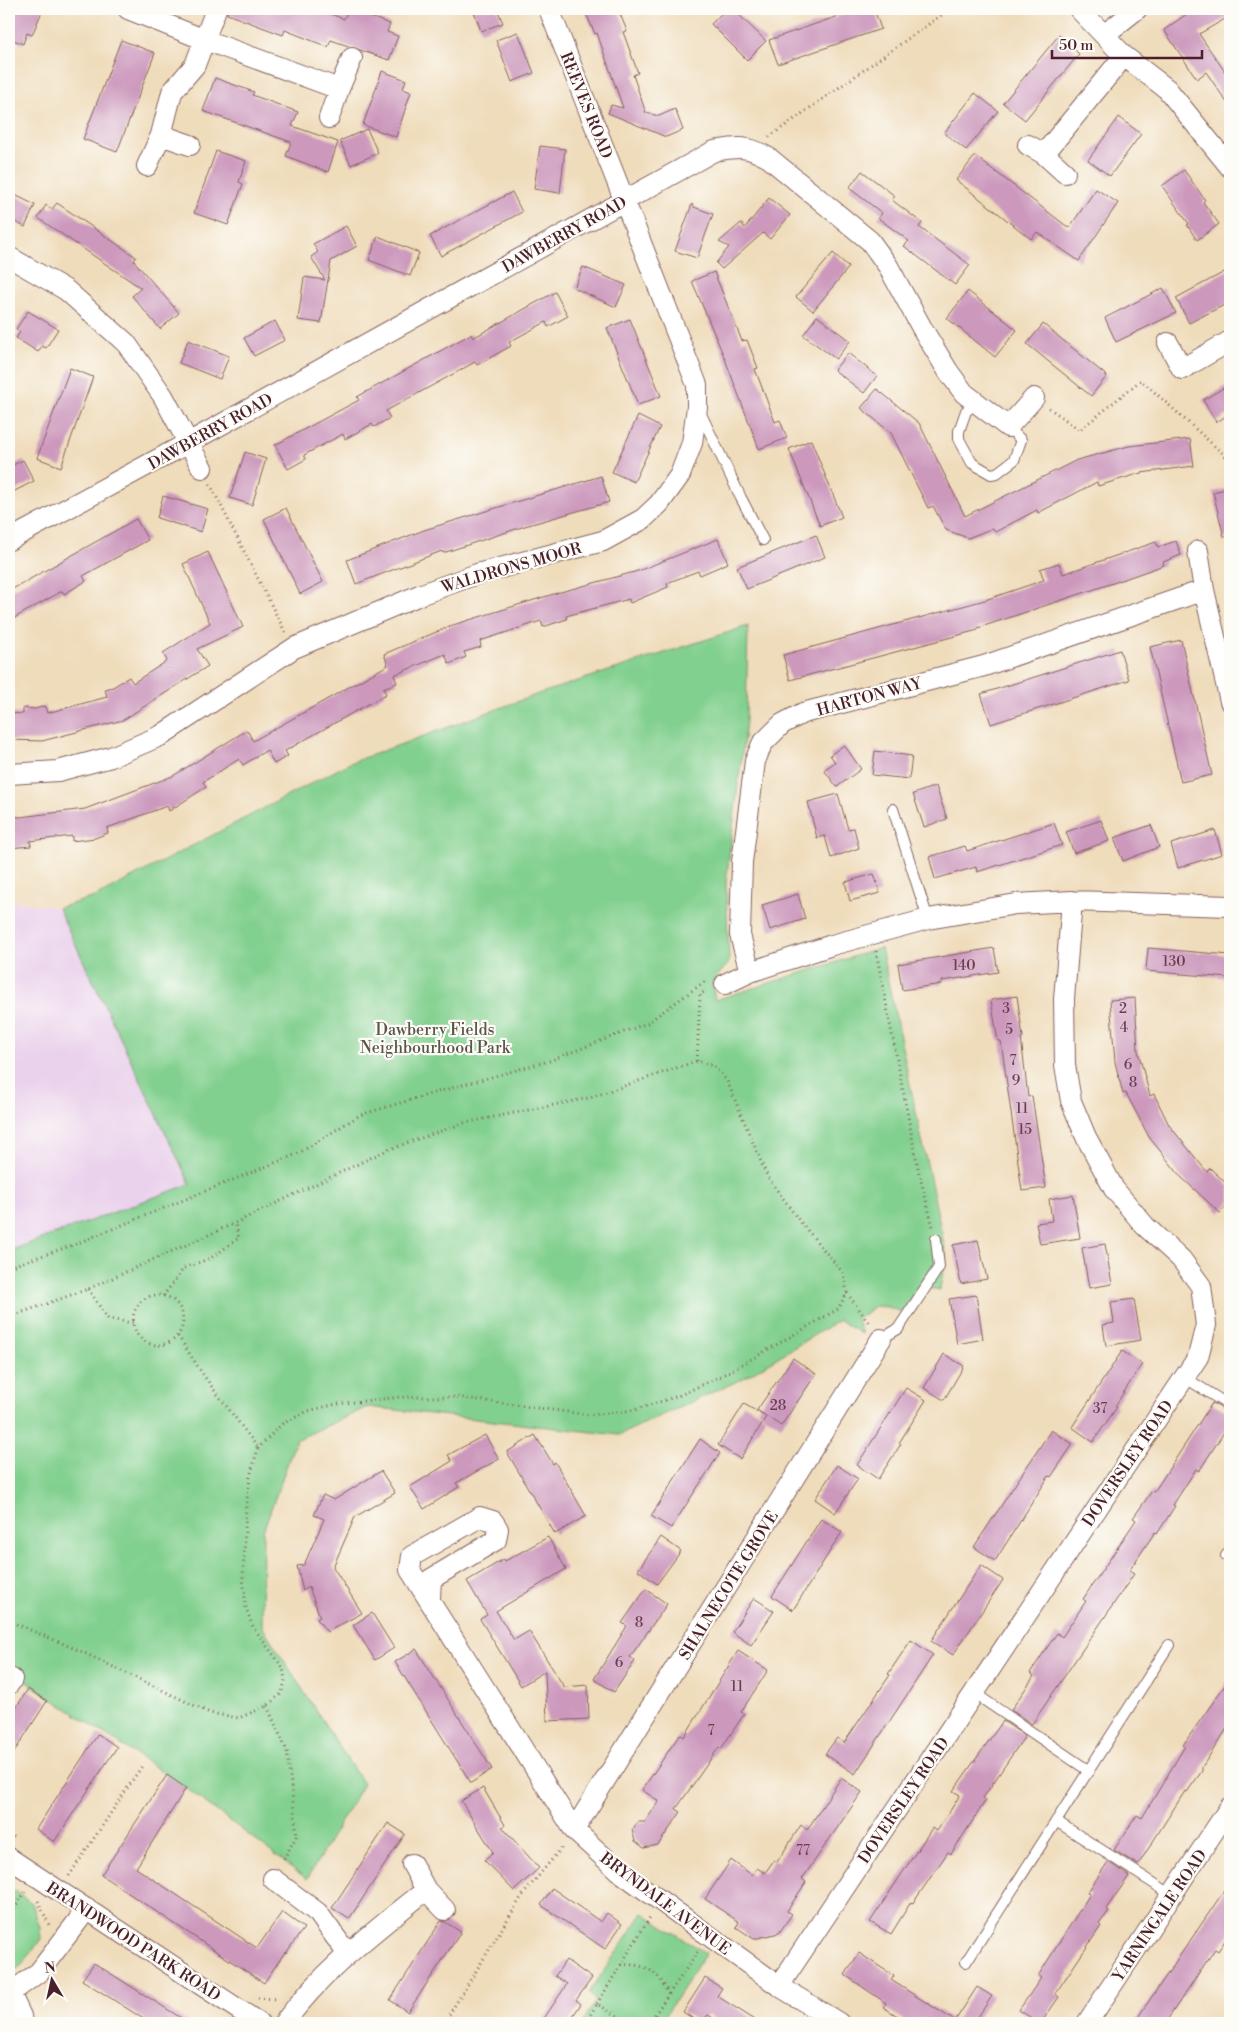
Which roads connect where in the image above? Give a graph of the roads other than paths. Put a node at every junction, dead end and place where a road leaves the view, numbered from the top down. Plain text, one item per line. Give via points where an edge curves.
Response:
1 (128, 9) edge
2 (216, 9) edge
3 (549, 9) edge
4 (1079, 9) edge
5 (1138, 9) edge
6 (1104, 35) junction
7 (205, 40) junction
8 (1124, 56) junction
9 (352, 58) dead end
10 (338, 89) junction
11 (329, 118) dead end
12 (161, 135) junction
13 (190, 145) dead end
14 (146, 166) dead end
15 (1230, 166) edge
16 (1065, 172) dead end
17 (625, 201) junction
18 (9, 257) edge
19 (1230, 341) edge
20 (1168, 342) dead end
21 (1034, 398) road end
22 (977, 403) junction
23 (697, 407) junction
24 (1008, 427) junction
25 (188, 443) junction
26 (202, 468) road end
27 (9, 540) edge
28 (763, 540) dead end
29 (1198, 551) dead end
30 (1204, 590) junction
31 (1230, 701) edge
32 (9, 774) edge
33 (893, 809) dead end
34 (1072, 901) junction
35 (1230, 906) edge
36 (928, 919) junction
37 (750, 972) junction
38 (725, 984) road end
39 (936, 1239) road end
40 (882, 1339) joint
41 (1184, 1377) junction
42 (1230, 1406) edge
43 (430, 1598) junction
44 (1168, 1645) dead end
45 (974, 1693) junction
46 (1089, 1771) junction
47 (1230, 1808) edge
48 (1056, 1821) junction
49 (574, 1830) junction
50 (9, 1858) edge
51 (412, 1864) dead end
52 (273, 1878) road end
53 (426, 1890) junction
54 (1172, 1895) junction
55 (87, 1909) junction
56 (446, 1910) dead end
57 (347, 1953) junction
58 (966, 1962) dead end
59 (779, 1986) junction
60 (9, 1994) edge
61 (22, 2023) edge
62 (259, 2023) edge
63 (284, 2023) edge
64 (839, 2023) edge
65 (1087, 2023) edge

1 - 7 street
2 - 7 street
3 - 17 street, REEVES ROAD
4 - 6 street
5 - 6 street
6 - 8 street
7 - 10 street
7 - 12 street via 195,65 172,92
8 - 15 street via 1167,89
8 - 16 street via 1036,149
9 - 10 street
10 - 11 street
12 - 13 street
12 - 14 street
17 - 22 street, DAWBERRY ROAD via 714,151 752,148 769,158 870,241 888,266 948,371 964,393
17 - 23 street, WALDRONS MOOR via 697,385
17 - 25 street, DAWBERRY ROAD
18 - 25 street via 66,290 126,343 163,396
19 - 20 street via 1182,369
21 - 24 street
22 - 24 street
22 - 24 lane via 966,411 959,431 959,439 972,463 991,474 1014,460 1021,440
23 - 28 lane
23 - 32 street, WALDRONS MOOR via 692,443 680,475 659,504 643,519 603,541 477,574 294,648 160,736 111,757 58,771
25 - 26 street
25 - 27 street, DAWBERRY ROAD
29 - 30 street
30 - 31 street
30 - 37 street, HARTON WAY via 984,666 803,713 782,724 762,744 752,779 742,862 740,935
33 - 36 lane
34 - 35 street
34 - 36 street via 1016,904
34 - 41 street, DOVERSLEY ROAD via 1064,999 1065,1065 1071,1102 1114,1189 1145,1226 1181,1259 1201,1286 1206,1325 1198,1357
36 - 37 street
37 - 38 street
39 - 40 lane via 939,1267 898,1330
40 - 49 street, SHALNECOTE GROVE
41 - 42 lane
41 - 45 street, DOVERSLEY ROAD
43 - 43 street, BRYNDALE AVENUE via 431,1579 496,1540 498,1529 493,1520 480,1517 412,1556 410,1570
43 - 49 street, BRYNDALE AVENUE
44 - 46 lane
45 - 46 lane
45 - 59 street, DOVERSLEY ROAD
46 - 48 lane
47 - 54 street, YARNINGALE ROAD
48 - 54 lane
48 - 58 lane
49 - 59 street, BRYNDALE AVENUE via 619,1871
50 - 55 street, BRANDWOOD PARK ROAD
51 - 53 street
52 - 57 street via 318,1914
53 - 56 street
53 - 57 street
54 - 65 street, YARNINGALE ROAD
55 - 60 street via 39,1972
55 - 62 street, BRANDWOOD PARK ROAD
57 - 63 street
59 - 64 street, BRYNDALE AVENUE
60 - 61 street

